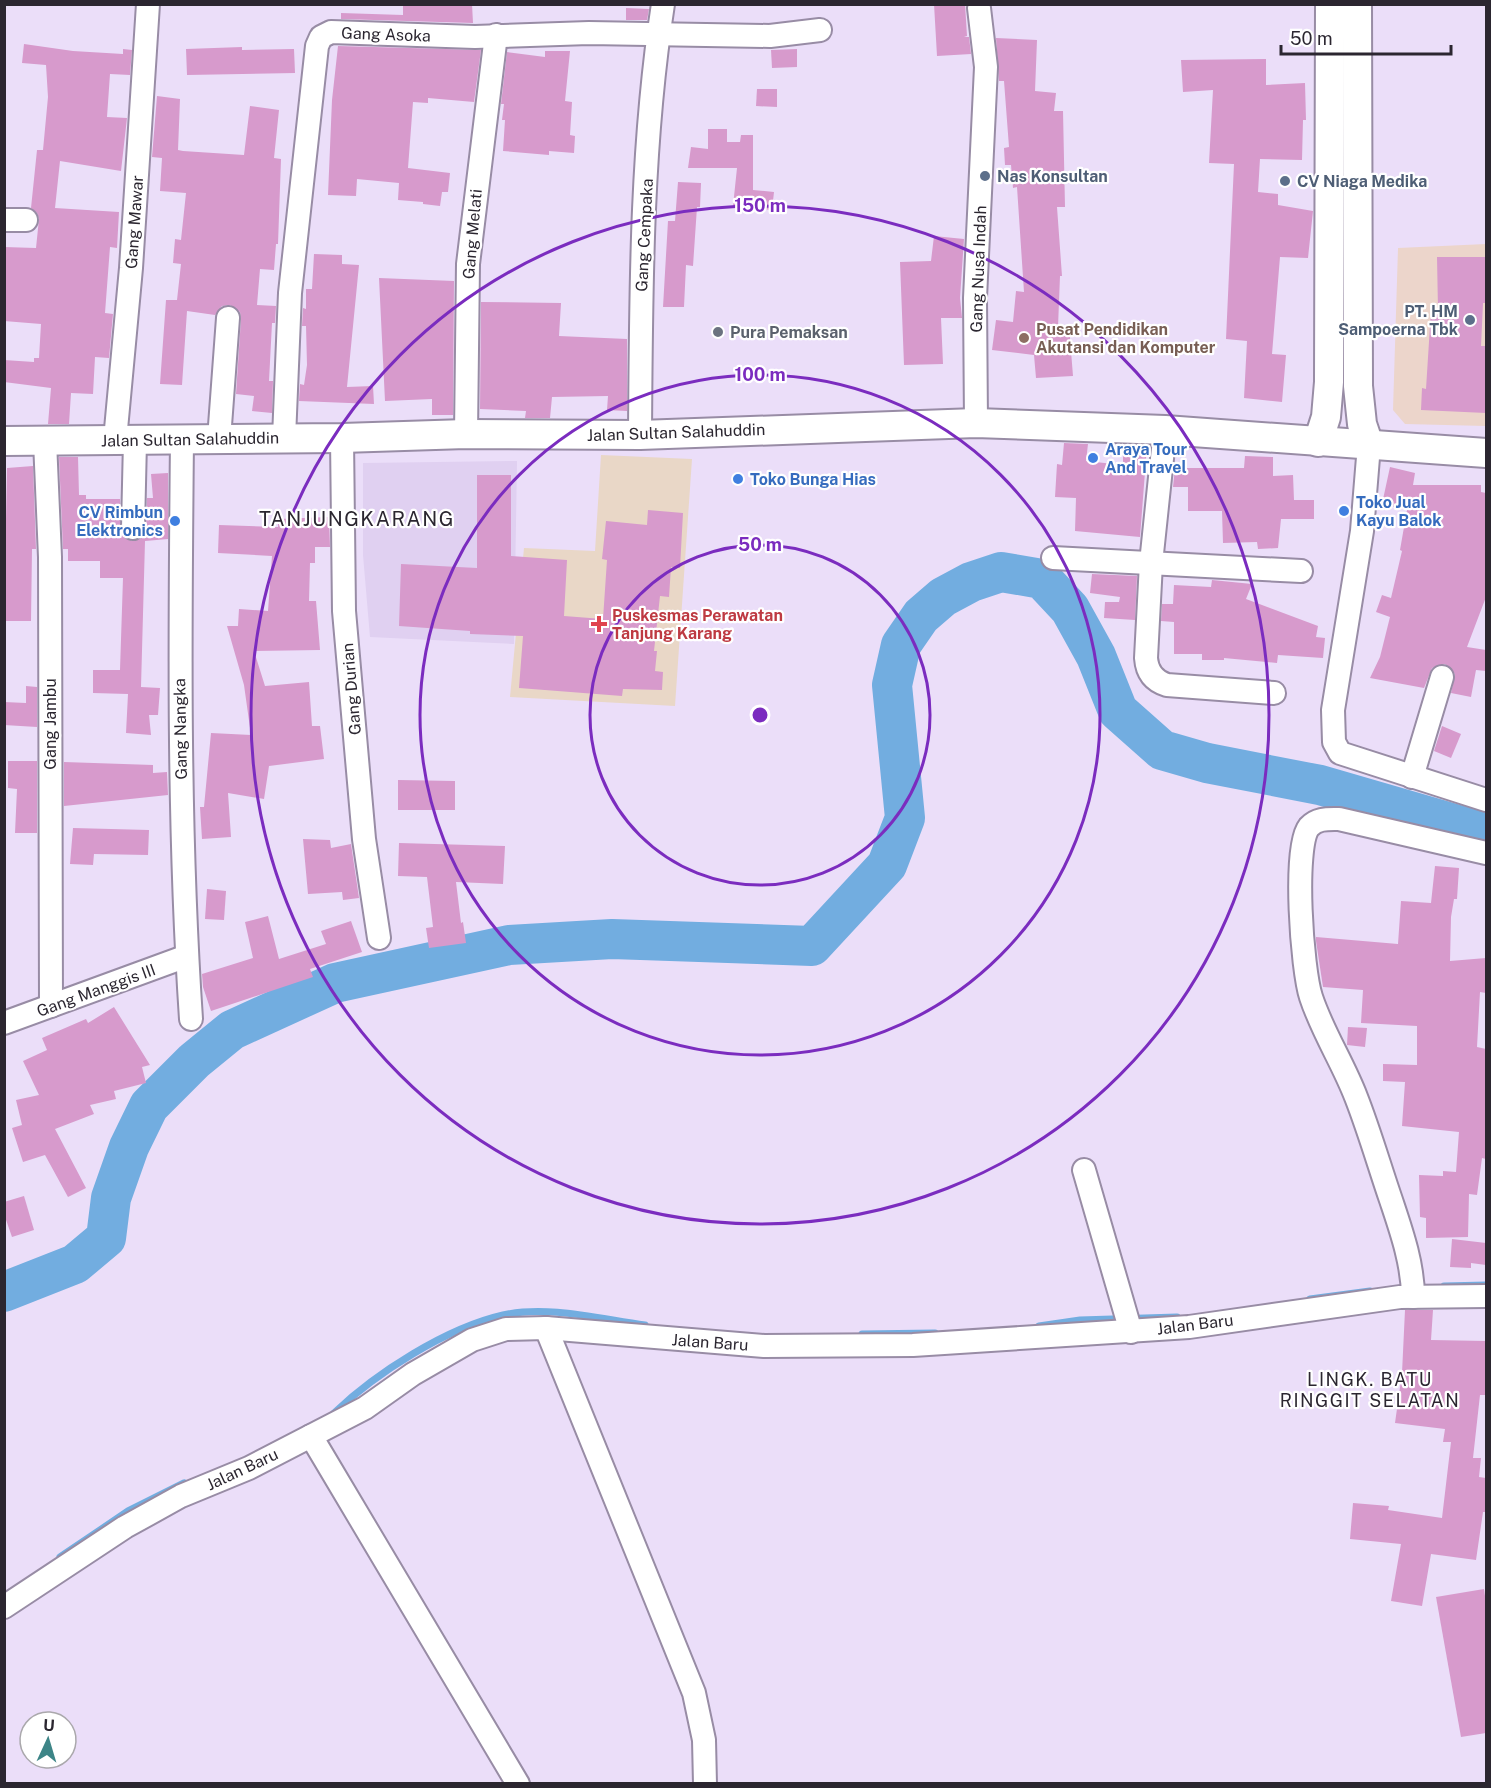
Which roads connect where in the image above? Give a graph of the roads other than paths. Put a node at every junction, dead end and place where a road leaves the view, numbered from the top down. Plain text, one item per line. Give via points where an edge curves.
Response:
1 (148, 4) edge
2 (663, 4) edge
3 (1330, 4) edge
4 (1357, 4) edge
5 (979, 8) dead end
6 (820, 30) dead end
7 (496, 35) junction
8 (658, 36) junction
9 (228, 318) dead end
10 (976, 423) junction
11 (1165, 430) junction
12 (466, 434) junction
13 (640, 435) junction
14 (284, 438) junction
15 (342, 438) junction
16 (219, 439) junction
17 (182, 440) junction
18 (4, 441) edge
19 (45, 441) junction
20 (125, 441) junction
21 (1318, 442) junction
22 (1358, 445) junction
23 (1486, 453) edge
24 (133, 528) dead end
25 (1053, 558) dead end
26 (1151, 563) junction
27 (1302, 571) dead end
28 (1442, 677) dead end
29 (1274, 693) dead end
30 (1412, 777) junction
31 (1486, 800) edge
32 (1486, 853) edge
33 (379, 938) dead end
34 (187, 956) junction
35 (51, 1006) junction
36 (191, 1019) dead end
37 (4, 1023) edge
38 (1084, 1170) dead end
39 (1413, 1289) junction
40 (1486, 1296) edge
41 (1128, 1320) junction
42 (546, 1328) junction
43 (311, 1436) junction
44 (4, 1607) edge
45 (518, 1784) edge
46 (705, 1784) edge

1 - 20 street, Gang Mawar via 131,268
2 - 8 street, Gang Cempaka
3 - 21 main road via 1329,382 1326,417
4 - 22 main road via 1358,386 1362,424
5 - 10 street, Gang Nusa Indah via 986,67 975,298
6 - 8 street, Gang Asoka via 770,36
7 - 8 street, Gang Asoka
7 - 12 street, Gang Melati via 468,264
7 - 14 street, Gang Asoka via 331,32 321,36 290,293
8 - 13 street, Gang Cempaka via 641,286
9 - 16 street
10 - 11 main road, Jalan Sultan Salahuddin
10 - 13 main road, Jalan Sultan Salahuddin
11 - 21 main road, Jalan Sultan Salahuddin
11 - 26 street
12 - 13 main road, Jalan Sultan Salahuddin
12 - 15 main road, Jalan Sultan Salahuddin
14 - 15 main road, Jalan Sultan Salahuddin
14 - 16 main road, Jalan Sultan Salahuddin
15 - 33 street, Gang Durian via 344,611 364,839
16 - 17 main road, Jalan Sultan Salahuddin
17 - 20 main road, Jalan Sultan Salahuddin
17 - 34 street, Gang Nangka via 178,649
18 - 19 main road, Jalan Sultan Salahuddin
19 - 20 main road, Jalan Sultan Salahuddin
19 - 35 street, Gang Jambu via 50,568
20 - 24 street, Gang Mawar
21 - 22 main road, Jalan Sultan Salahuddin
22 - 23 main road, Jalan Sultan Salahuddin
22 - 30 street via 1361,536 1335,691 1333,737 1340,753
25 - 26 street
26 - 27 street
26 - 29 street via 1146,658 1153,677 1171,685
28 - 30 street
30 - 31 street
32 - 39 street via 1339,819 1314,823 1306,835 1299,916 1311,998 1356,1096 1403,1236
34 - 35 street, Gang Manggis III
34 - 36 street, Gang Nangka
35 - 37 street, Gang Manggis III
38 - 41 street
39 - 40 street, Jalan Baru
39 - 41 street, Jalan Baru via 1189,1327
41 - 42 street, Jalan Baru via 913,1345 764,1346
42 - 43 street, Jalan Baru via 506,1329 472,1340 364,1408
42 - 46 street via 693,1693 704,1740
43 - 44 street, Jalan Baru via 249,1468 181,1496 125,1527
43 - 45 street

